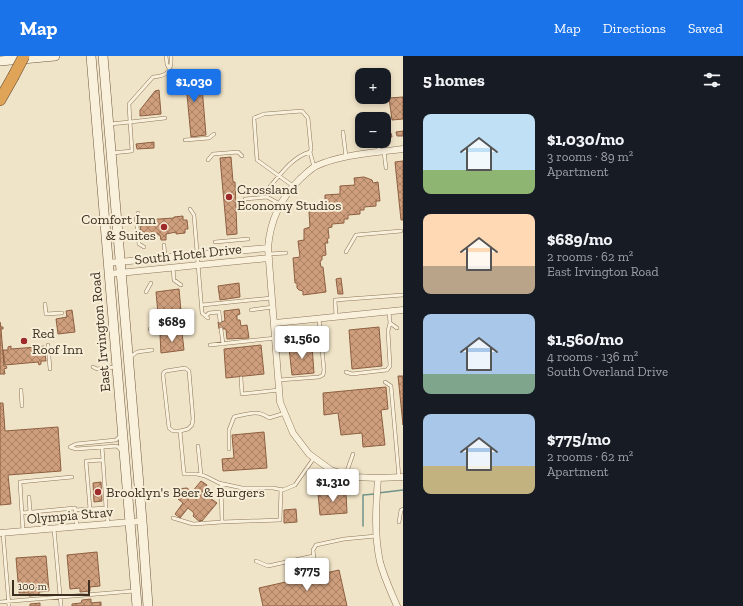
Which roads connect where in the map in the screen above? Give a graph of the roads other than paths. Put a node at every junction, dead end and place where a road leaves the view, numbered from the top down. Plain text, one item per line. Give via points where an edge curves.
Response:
1 (24, 56) edge
2 (55, 56) edge
3 (91, 56) edge
4 (103, 56) edge
5 (166, 56) edge
6 (171, 56) edge
7 (0, 61) edge
8 (170, 71) junction
9 (208, 73) dead end
10 (0, 100) edge
11 (165, 118) dead end
12 (130, 122) junction
13 (108, 124) junction
14 (343, 132) dead end
15 (214, 134) dead end
16 (185, 140) dead end
17 (380, 148) edge
18 (403, 149) edge
19 (310, 152) junction
20 (381, 152) junction
21 (110, 153) junction
22 (242, 156) dead end
23 (346, 157) junction
24 (208, 160) dead end
25 (314, 167) junction
26 (386, 168) dead end
27 (279, 176) junction
28 (293, 186) junction
29 (268, 189) dead end
30 (245, 199) dead end
31 (280, 204) junction
32 (190, 209) dead end
33 (138, 213) dead end
34 (401, 232) dead end
35 (248, 239) dead end
36 (215, 242) dead end
37 (164, 245) dead end
38 (144, 247) dead end
39 (346, 252) dead end
40 (286, 253) dead end
41 (268, 254) junction
42 (197, 255) junction
43 (165, 258) junction
44 (119, 262) junction
45 (108, 263) junction
46 (222, 263) junction
47 (198, 265) junction
48 (173, 268) junction
49 (120, 273) junction
50 (109, 274) junction
51 (151, 283) dead end
52 (181, 285) dead end
53 (146, 292) dead end
54 (403, 295) edge
55 (272, 298) junction
56 (45, 304) dead end
57 (202, 304) junction
58 (273, 307) junction
59 (251, 310) dead end
60 (403, 310) edge
61 (389, 312) junction
62 (62, 313) dead end
63 (336, 317) junction
64 (319, 318) junction
65 (220, 321) dead end
66 (274, 323) junction
67 (390, 323) junction
68 (186, 326) dead end
69 (398, 328) dead end
70 (150, 329) dead end
71 (221, 329) dead end
72 (276, 338) junction
73 (223, 344) junction
74 (48, 345) dead end
75 (210, 345) dead end
76 (152, 350) dead end
77 (128, 359) junction
78 (93, 367) dead end
79 (117, 367) junction
80 (50, 369) dead end
81 (346, 372) dead end
82 (241, 378) dead end
83 (279, 380) junction
84 (385, 382) dead end
85 (21, 390) dead end
86 (280, 390) junction
87 (22, 406) dead end
88 (285, 413) junction
89 (180, 431) junction
90 (122, 433) junction
91 (198, 446) dead end
92 (102, 447) junction
93 (229, 449) dead end
94 (124, 453) junction
95 (353, 454) dead end
96 (314, 458) junction
97 (103, 460) junction
98 (201, 475) junction
99 (346, 475) junction
100 (72, 477) dead end
101 (401, 477) edge
102 (378, 478) junction
103 (221, 484) junction
104 (281, 490) junction
105 (29, 497) dead end
106 (106, 508) junction
107 (90, 509) junction
108 (403, 509) edge
109 (75, 510) junction
110 (30, 512) junction
111 (22, 513) junction
112 (173, 518) dead end
113 (142, 521) junction
114 (130, 522) junction
115 (222, 522) junction
116 (399, 522) dead end
117 (108, 524) junction
118 (77, 527) junction
119 (54, 528) junction
120 (23, 531) junction
121 (2, 533) edge
122 (376, 536) junction
123 (313, 556) junction
124 (256, 560) dead end
125 (322, 562) dead end
126 (136, 591) junction
127 (60, 597) junction
128 (0, 602) edge
129 (9, 602) junction
130 (9, 606) edge
131 (60, 606) edge
132 (137, 606) edge
133 (148, 606) edge
134 (397, 606) edge

1 - 10 highway, bridge
2 - 7 main road
3 - 45 main road, East Irvington Road
4 - 13 main road, East Irvington Road
5 - 8 lane
6 - 8 lane
8 - 9 lane via 178,75 202,70
8 - 12 lane via 162,77 153,77 129,104
11 - 12 lane
12 - 13 lane
12 - 21 lane via 132,151
13 - 21 main road, East Irvington Road
14 - 23 lane
15 - 16 lane via 209,138
17 - 20 lane
18 - 20 street
19 - 25 lane
19 - 27 lane via 301,154
19 - 27 lane via 308,118 302,111 264,114 254,118 257,160
20 - 23 street
20 - 26 lane
21 - 44 main road, East Irvington Road
22 - 24 lane via 238,152 213,154
23 - 25 street
25 - 28 street
27 - 28 lane
27 - 29 lane
28 - 31 street
30 - 31 lane via 266,197
31 - 41 street via 269,231
32 - 42 lane via 194,215
33 - 38 lane via 136,217 139,244
34 - 39 lane via 356,235
35 - 36 lane
37 - 43 lane
40 - 41 lane
41 - 42 street, South Hotel Drive
41 - 46 street, South Hotel Drive
41 - 46 street via 236,258
41 - 55 street
42 - 43 street, South Hotel Drive
42 - 47 lane
43 - 44 street, South Hotel Drive
44 - 45 street, South Hotel Drive
44 - 49 main road, East Irvington Road
45 - 50 main road, East Irvington Road
46 - 47 street, South Hotel Drive
47 - 48 street, South Hotel Drive
47 - 57 lane
48 - 49 street, South Hotel Drive
48 - 52 lane via 174,280
49 - 50 street, South Hotel Drive
49 - 77 main road, East Irvington Road
50 - 79 main road, East Irvington Road
51 - 53 lane
54 - 63 lane via 335,300
55 - 57 lane
55 - 58 street
56 - 62 lane via 46,314
57 - 65 lane via 202,313 207,317 209,313 219,312
58 - 59 lane
58 - 66 street
60 - 61 street
61 - 63 street
61 - 67 lane
63 - 64 street
64 - 66 street
64 - 83 lane via 323,375
66 - 72 street
67 - 69 lane
67 - 81 lane via 389,369 352,374
68 - 70 lane
71 - 73 lane
72 - 73 lane
72 - 83 street
73 - 75 lane
74 - 80 lane
76 - 77 lane via 137,352
77 - 113 main road, East Irvington Road
78 - 79 lane via 97,370
79 - 90 main road, East Irvington Road
82 - 86 lane via 242,394
83 - 86 street
84 - 101 lane via 391,386
85 - 87 lane
86 - 88 street via 280,402
88 - 93 lane via 269,418 255,412 234,417 229,430
88 - 96 street via 293,433
89 - 89 lane via 192,426 193,420 189,371 185,368 166,371 163,375 169,428
89 - 98 lane via 184,474
90 - 92 lane via 116,440 76,444 70,447 76,450
90 - 94 main road, East Irvington Road
91 - 98 lane
92 - 94 lane via 117,446
92 - 97 lane
94 - 114 main road, East Irvington Road
95 - 99 lane
96 - 99 street via 331,470
96 - 104 lane via 295,485
97 - 106 lane
97 - 107 lane via 86,461
98 - 103 lane
99 - 102 street
100 - 111 lane via 20,482
101 - 102 street
102 - 122 street
103 - 104 lane
103 - 115 lane
104 - 115 lane via 280,520
105 - 110 lane
106 - 107 lane
106 - 117 lane
107 - 109 lane
108 - 116 lane
109 - 110 lane
109 - 118 lane
110 - 111 lane
111 - 120 lane
112 - 115 lane via 193,524
113 - 114 street, Olympia Strav
113 - 133 main road, East Irvington Road
114 - 117 street, Olympia Strav
114 - 126 main road, East Irvington Road
117 - 118 street, Olympia Strav
118 - 119 street, Olympia Strav
119 - 120 street, Olympia Strav
119 - 127 lane
120 - 121 street, Olympia Strav
121 - 129 lane
122 - 123 lane via 316,545
122 - 134 street via 381,564
123 - 124 lane via 268,566
123 - 125 lane via 314,560
126 - 127 lane
126 - 132 main road, East Irvington Road
127 - 129 lane
127 - 131 lane
128 - 129 lane
129 - 130 lane

